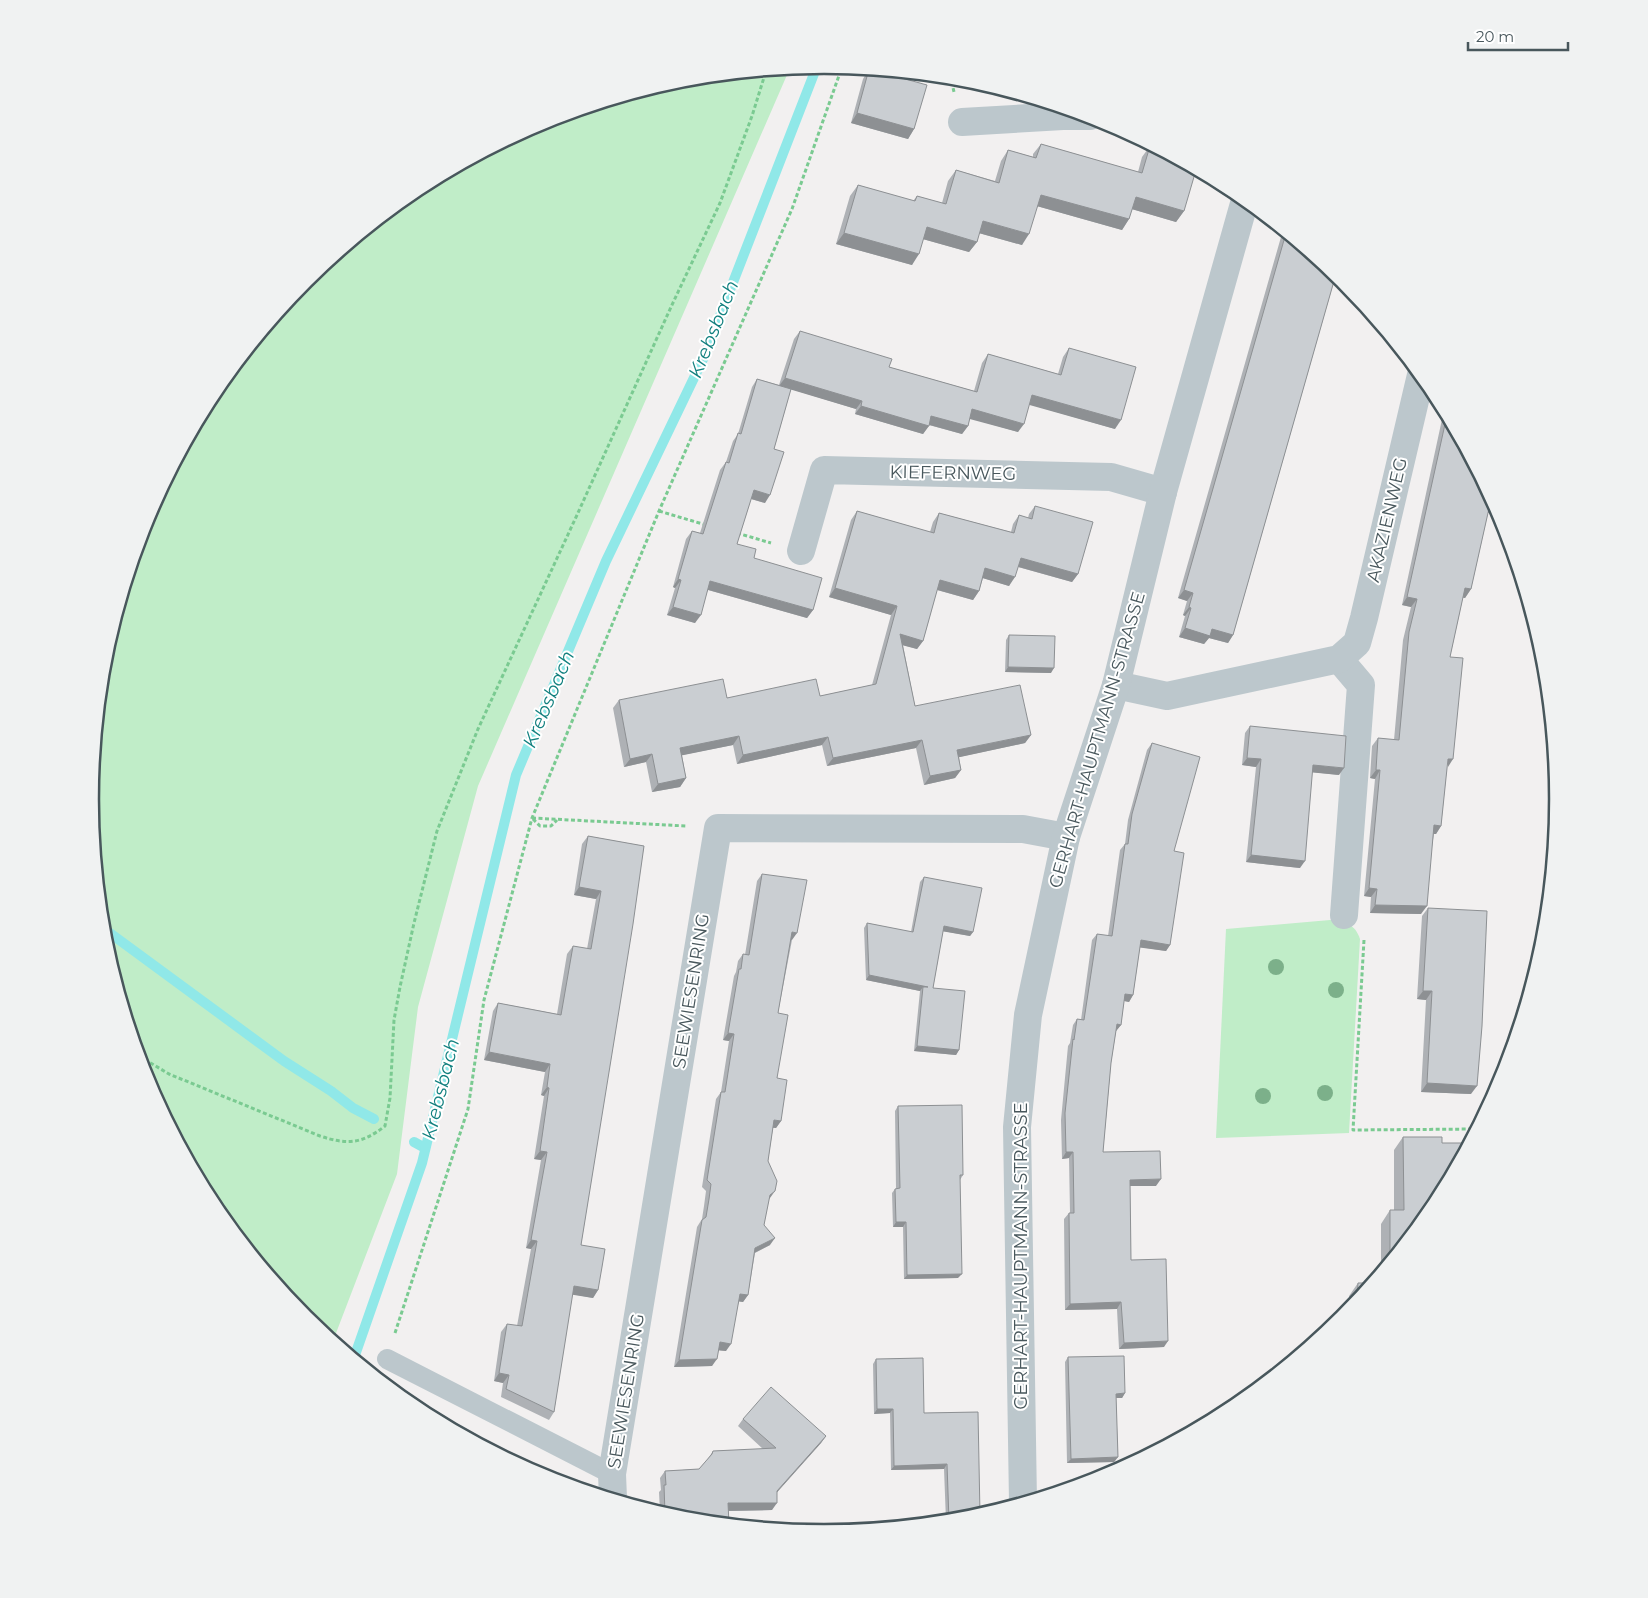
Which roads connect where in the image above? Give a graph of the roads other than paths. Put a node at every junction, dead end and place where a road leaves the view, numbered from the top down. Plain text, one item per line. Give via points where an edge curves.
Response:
1 (1058, 112) edge
2 (962, 122) dead end
3 (1243, 207) edge
4 (1419, 385) edge
5 (1163, 492) junction
6 (801, 551) road end
7 (1339, 658) junction
8 (1116, 685) junction
9 (1066, 837) junction
10 (1344, 915) road end
11 (387, 1360) road end
12 (613, 1486) edge
13 (1023, 1497) edge

1 - 2 street
3 - 5 street, GERHART-HAUPTMANN-STRASSE
4 - 7 street, AKAZIENWEG via 1357,643
5 - 6 street, KIEFERNWEG via 1111,477 824,470
5 - 8 street, GERHART-HAUPTMANN-STRASSE
7 - 8 street, AKAZIENWEG via 1167,696
7 - 10 street via 1361,685
8 - 9 street, GERHART-HAUPTMANN-STRASSE
9 - 12 street, SEEWIESENRING via 1023,829 718,828
9 - 13 street, GERHART-HAUPTMANN-STRASSE via 1028,1015 1017,1127
11 - 12 lane

